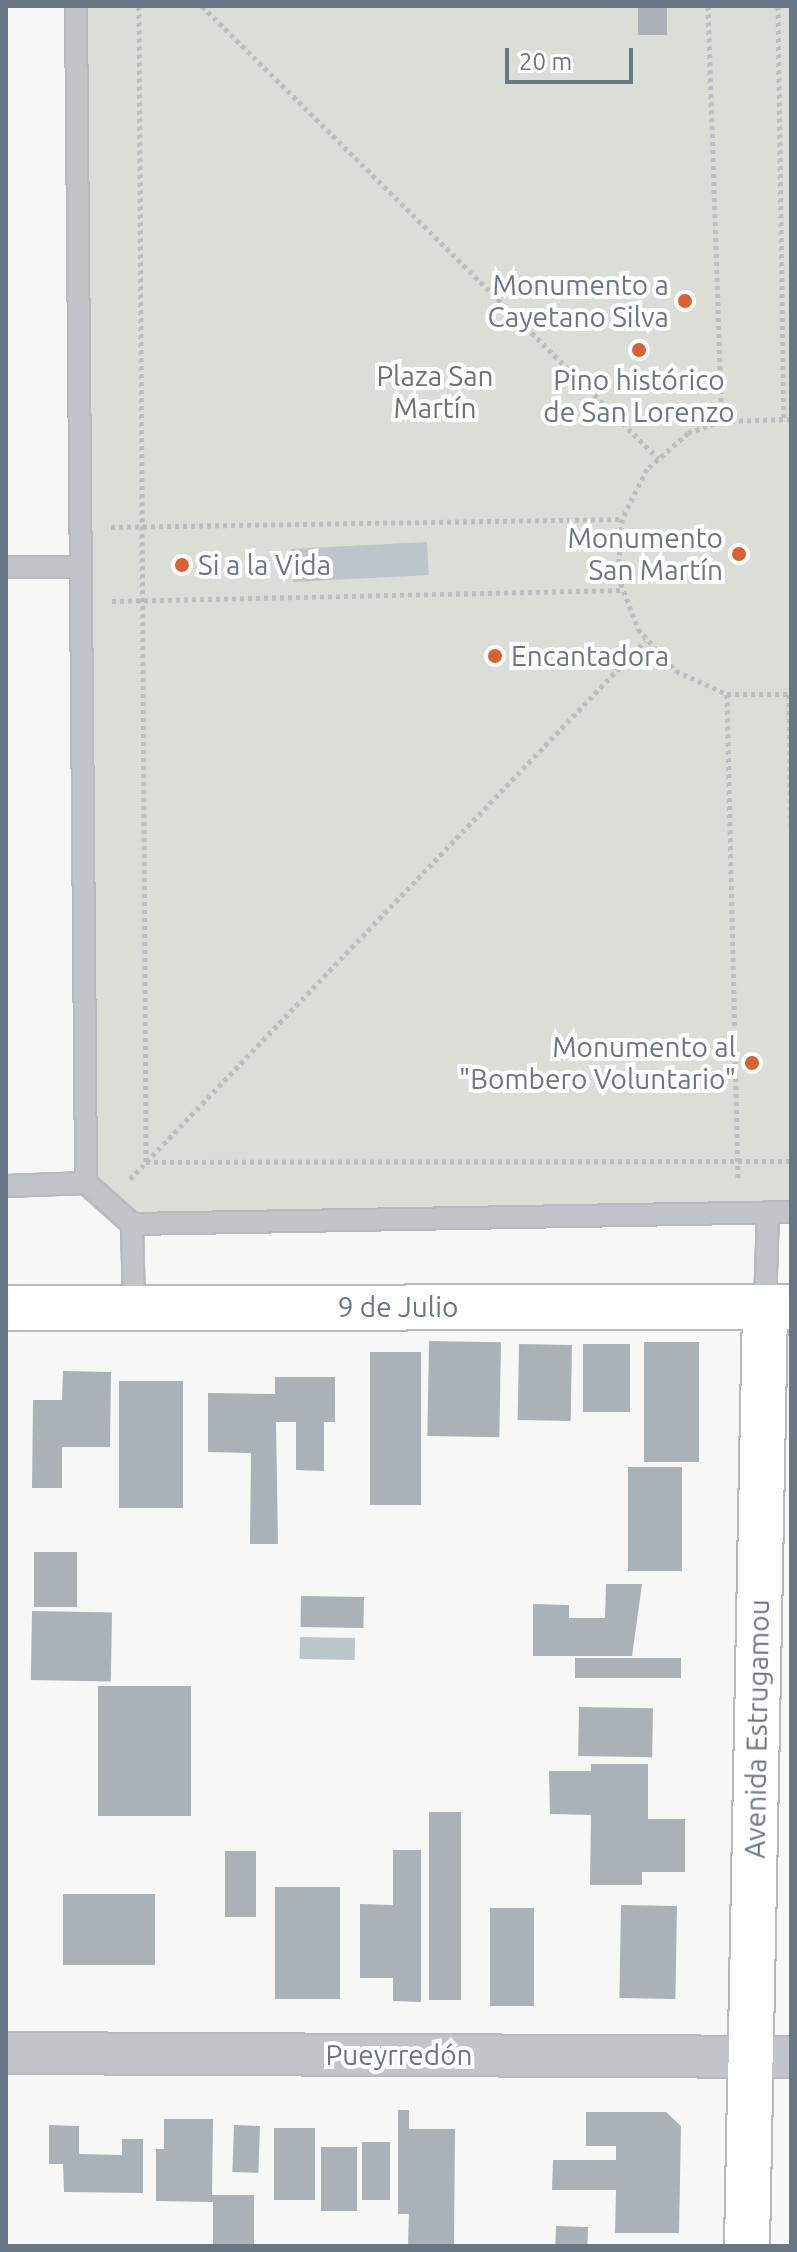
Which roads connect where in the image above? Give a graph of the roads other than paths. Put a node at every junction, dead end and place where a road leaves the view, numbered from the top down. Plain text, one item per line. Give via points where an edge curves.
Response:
1 (76, 6) edge
2 (6, 567) edge
3 (80, 567) junction
4 (86, 1183) junction
5 (6, 1186) edge
6 (768, 1212) junction
7 (791, 1212) edge
8 (132, 1224) junction
9 (134, 1307) junction
10 (778, 1307) edge
11 (6, 1308) edge
12 (6, 2053) edge
13 (771, 2057) edge
14 (747, 2246) edge

1 - 3 lane
2 - 3 lane
3 - 4 lane
4 - 5 lane
4 - 8 lane
6 - 7 lane
6 - 8 lane
6 - 10 lane, Avenida Estrugamou
8 - 9 lane
9 - 10 main road, 9 de Julio
9 - 11 main road, 9 de Julio
10 - 13 main road, Avenida Estrugamou
12 - 13 street, Pueyrredón
13 - 14 main road, Avenida Estrugamou

